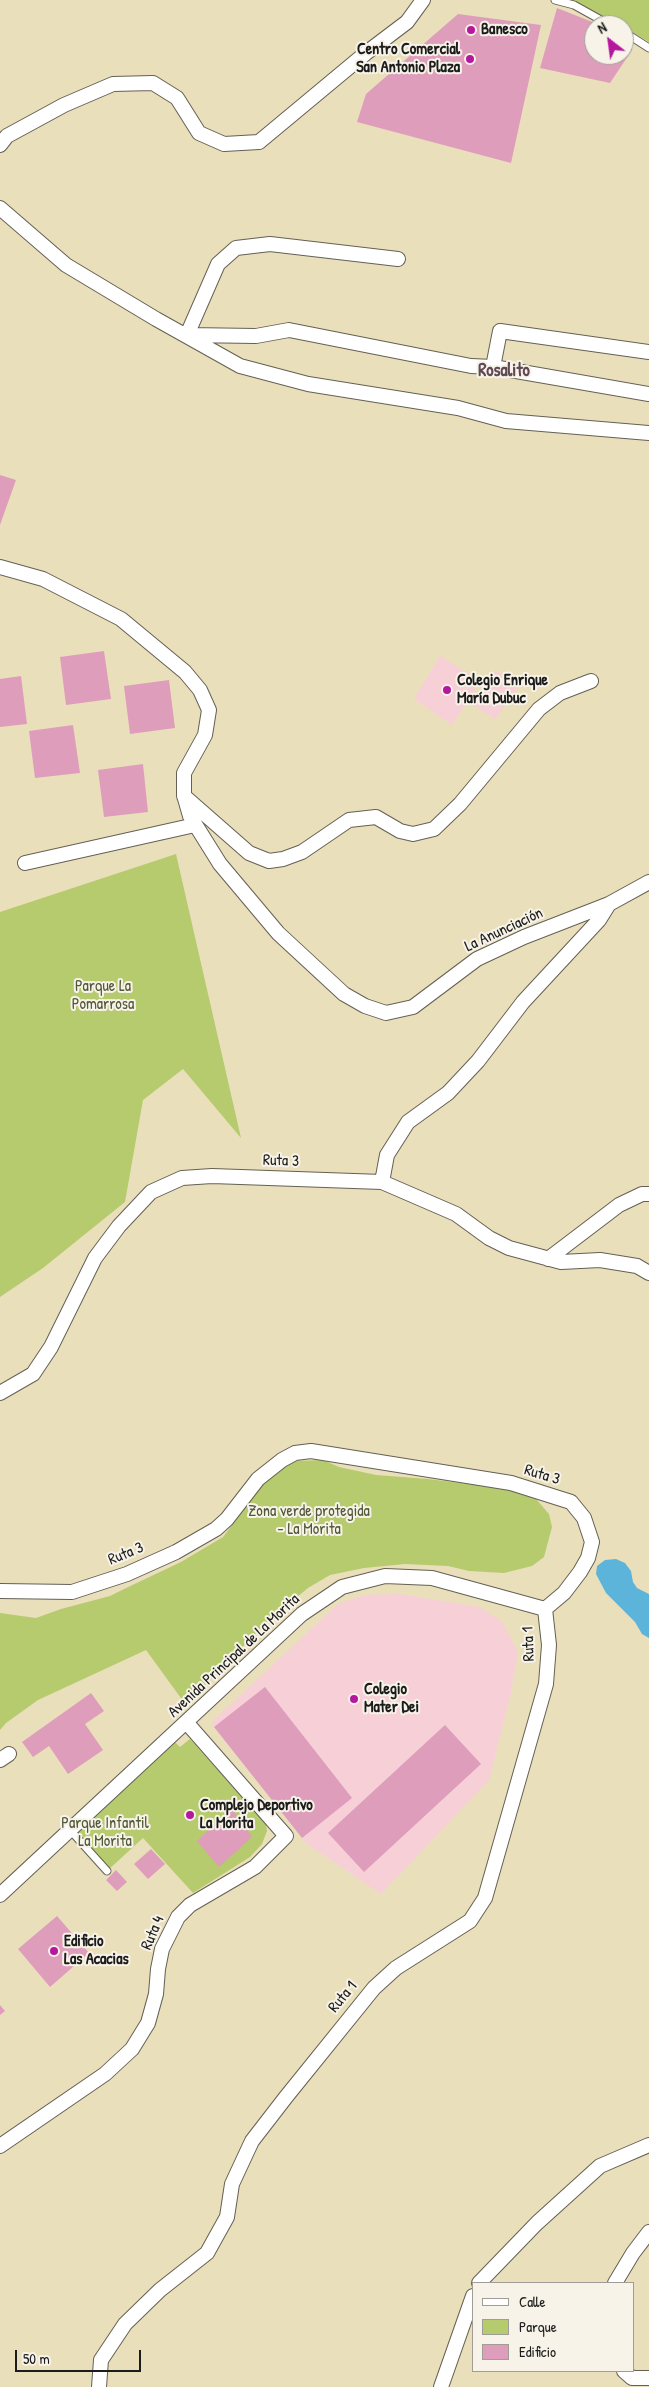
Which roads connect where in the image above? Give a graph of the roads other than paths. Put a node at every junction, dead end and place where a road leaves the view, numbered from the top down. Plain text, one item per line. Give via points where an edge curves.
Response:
1 (423, 0) edge
2 (555, 0) edge
3 (592, 15) edge
4 (634, 38) edge
5 (649, 48) edge
6 (0, 145) edge
7 (0, 208) edge
8 (398, 259) dead end
9 (187, 336) junction
10 (649, 352) edge
11 (493, 368) junction
12 (649, 394) edge
13 (649, 433) edge
14 (0, 567) edge
15 (591, 681) dead end
16 (184, 795) junction
17 (195, 825) junction
18 (25, 863) dead end
19 (649, 882) edge
20 (609, 904) junction
21 (382, 1182) junction
22 (649, 1194) edge
23 (548, 1259) junction
24 (649, 1273) edge
25 (0, 1393) edge
26 (0, 1591) edge
27 (545, 1609) junction
28 (187, 1723) junction
29 (71, 1831) junction
30 (107, 1871) dead end
31 (0, 1895) edge
32 (649, 2145) edge
33 (0, 2146) edge
34 (649, 2232) edge
35 (479, 2282) edge
36 (616, 2282) edge
37 (472, 2299) edge
38 (649, 2378) edge
39 (629, 2379) edge
40 (99, 2387) edge
41 (441, 2387) edge

1 - 6 street via 407,22 259,142 224,144 199,133 177,98 153,83 113,84 64,105 7,136
2 - 3 lane via 574,5
4 - 5 lane
7 - 9 street via 66,265
8 - 9 street via 270,244 236,248 218,264
9 - 11 street via 256,336 289,330
9 - 13 street via 240,366 308,384 458,408 506,421
10 - 11 street via 500,331
11 - 12 street
14 - 16 street via 43,579 121,619 185,672 200,690 209,710 205,735 184,773
15 - 16 street via 560,694 539,709 448,818 434,829 413,834 400,832 376,817 349,820 302,852 269,861 249,853
16 - 17 street, La Anunciación
17 - 18 street
17 - 20 street, La Anunciación via 220,864 278,933 344,994 386,1013 413,1007 477,959
19 - 20 street, La Anunciación
20 - 21 street via 600,920 522,1002 478,1062 448,1093 408,1122 387,1155
21 - 23 street, Ruta 3 via 456,1214 509,1248
21 - 25 street, Ruta 3 via 212,1176 182,1178 151,1192 118,1226 95,1258 51,1347 33,1374
22 - 23 street via 618,1205
23 - 24 street, Ruta 3 via 561,1262 600,1260 637,1266
26 - 27 street, Ruta 3 via 72,1592 127,1574 176,1552 216,1530 258,1479 289,1456 311,1451 511,1483 570,1502 584,1518 592,1542 580,1572 564,1593
27 - 28 street, Avenida Principal de La Morita via 432,1578 386,1576 342,1587 302,1614
27 - 40 street, Ruta 1 via 549,1645 546,1684 485,1898 470,1921 396,1968 374,1988 286,2097 252,2141 232,2184 228,2217 207,2253 160,2290 125,2324 101,2360
28 - 29 street, Avenida Principal de La Morita
28 - 33 street, Ruta 4 via 286,1836 255,1867 190,1905 178,1918 162,1949 148,2023 132,2049 105,2074
29 - 30 lane
29 - 31 street, Avenida Principal de La Morita
32 - 35 street via 600,2166
34 - 36 street
37 - 41 street
38 - 39 street

